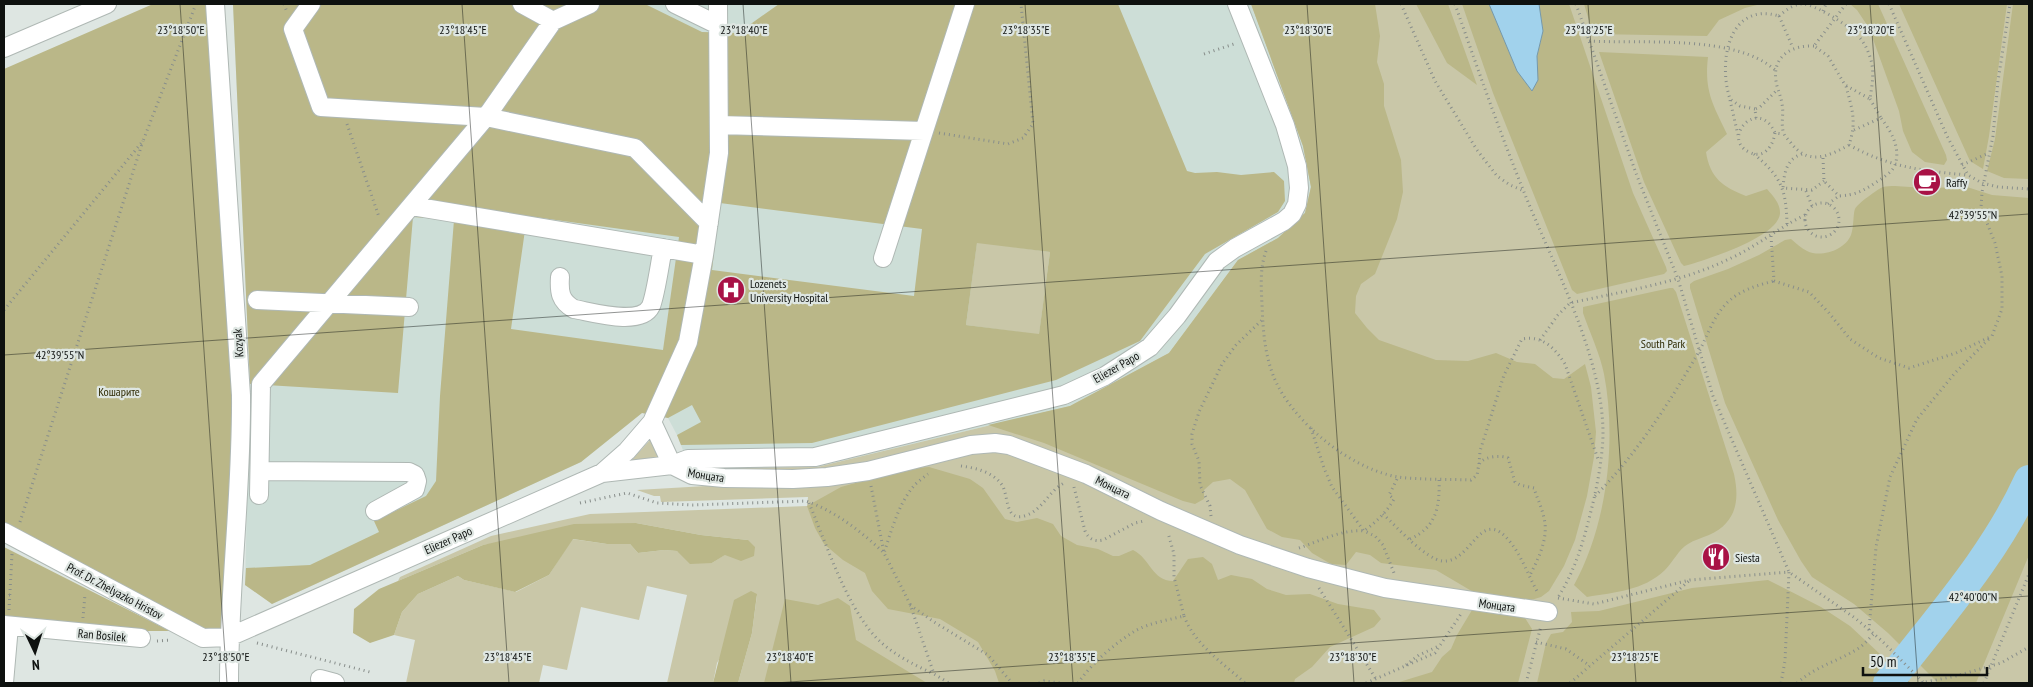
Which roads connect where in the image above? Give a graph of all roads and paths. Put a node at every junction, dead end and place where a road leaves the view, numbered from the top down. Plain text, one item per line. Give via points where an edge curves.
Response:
1 (107, 4) edge
2 (196, 4) edge
3 (215, 4) edge
4 (311, 4) edge
5 (522, 4) edge
6 (590, 4) edge
7 (675, 4) edge
8 (718, 4) edge
9 (965, 4) edge
10 (1021, 4) edge
11 (1237, 4) edge
12 (1400, 4) edge
13 (1455, 4) edge
14 (1576, 4) edge
15 (1826, 4) edge
16 (1846, 4) edge
17 (1889, 4) edge
18 (2010, 4) edge
19 (1823, 12) junction
20 (1779, 16) junction
21 (1835, 20) junction
22 (553, 21) junction
23 (718, 25) junction
24 (1252, 38) junction
25 (1589, 41) junction
26 (1814, 46) junction
27 (4, 48) edge
28 (1794, 48) junction
29 (1727, 50) junction
30 (1204, 54) dead end
31 (1775, 70) junction
32 (1845, 85) junction
33 (1778, 88) junction
34 (1730, 99) junction
35 (1870, 99) junction
36 (342, 108) junction
37 (1754, 109) junction
38 (486, 117) junction
39 (1756, 118) junction
40 (1881, 118) junction
41 (719, 125) junction
42 (1854, 130) junction
43 (924, 131) junction
44 (1775, 133) junction
45 (1784, 134) junction
46 (1739, 138) junction
47 (143, 140) junction
48 (1849, 145) junction
49 (1989, 152) junction
50 (1754, 154) junction
51 (1802, 154) junction
52 (1823, 158) junction
53 (1895, 165) junction
54 (1962, 165) junction
55 (1968, 175) junction
56 (1824, 181) junction
57 (1982, 182) junction
58 (1784, 188) junction
59 (2029, 189) edge
60 (1524, 191) junction
61 (1806, 191) junction
62 (1839, 196) junction
63 (1828, 204) junction
64 (412, 206) junction
65 (1812, 206) junction
66 (1805, 215) junction
67 (400, 220) junction
68 (709, 223) junction
69 (1786, 224) junction
70 (1771, 236) junction
71 (663, 248) junction
72 (704, 255) junction
73 (884, 258) dead end
74 (1262, 271) dead end
75 (560, 277) dead end
76 (1678, 279) junction
77 (1774, 281) junction
78 (257, 300) dead end
79 (329, 303) junction
80 (1570, 303) junction
81 (409, 307) dead end
82 (4, 310) edge
83 (1262, 320) junction
84 (1992, 336) junction
85 (1540, 340) junction
86 (1700, 349) junction
87 (652, 422) junction
88 (1311, 427) junction
89 (1479, 464) junction
90 (672, 465) junction
91 (1600, 465) junction
92 (959, 466) dead end
93 (260, 471) junction
94 (868, 471) junction
95 (930, 472) dead end
96 (602, 473) junction
97 (1398, 477) junction
98 (1439, 478) junction
99 (259, 496) dead end
100 (1594, 496) junction
101 (577, 503) dead end
102 (810, 503) junction
103 (375, 511) dead end
104 (1383, 514) junction
105 (1159, 516) junction
106 (20, 523) dead end
107 (1364, 531) junction
108 (4, 532) edge
109 (1210, 532) junction
110 (1410, 540) junction
111 (884, 553) junction
112 (12, 556) dead end
113 (1278, 557) junction
114 (1308, 568) junction
115 (1789, 572) junction
116 (2029, 574) edge
117 (1529, 577) junction
118 (1690, 580) junction
119 (1400, 590) junction
120 (4, 594) edge
121 (10, 595) junction
122 (84, 597) dead end
123 (1469, 601) junction
124 (910, 604) junction
125 (1552, 605) junction
126 (1184, 616) junction
127 (82, 619) dead end
128 (6, 626) edge
129 (1869, 630) junction
130 (1874, 634) junction
131 (229, 637) junction
132 (147, 639) joint
133 (172, 640) dead end
134 (1536, 642) junction
135 (2029, 647) edge
136 (1990, 665) junction
137 (1590, 666) junction
138 (370, 672) dead end
139 (934, 674) junction
140 (1376, 679) junction
141 (1922, 682) edge
142 (4, 683) edge
143 (229, 683) edge
144 (949, 683) edge
145 (1012, 683) edge
146 (1039, 683) edge
147 (1062, 683) edge
148 (1078, 683) edge
149 (1245, 683) edge
150 (1366, 683) edge
151 (1526, 683) edge
152 (1570, 683) edge
153 (1781, 683) edge
154 (1797, 683) edge
155 (1984, 683) edge

1 - 27 street
2 - 47 path
3 - 131 street, Kozyak via 242,432
4 - 36 street via 293,29 321,107
5 - 22 street
6 - 22 street
7 - 23 street
8 - 23 street
9 - 43 street
10 - 43 path via 1033,124 1023,138 1008,144
11 - 24 street, Eliezer Papo
12 - 60 path via 1434,81 1477,150 1497,176
13 - 60 path
14 - 25 path
15 - 19 path
16 - 21 path
17 - 54 path
18 - 49 path
19 - 20 path via 1803,4
19 - 21 path
20 - 28 path
20 - 29 path via 1768,13 1752,16 1730,37
21 - 26 path
21 - 35 path via 1856,33 1864,44 1873,70
22 - 38 street
23 - 41 street
24 - 30 path
24 - 90 street, Eliezer Papo via 1297,166 1297,204 1284,221 1217,261 1150,347 1105,376 1064,395 815,457 688,459
25 - 29 path via 1708,45
25 - 76 path
26 - 28 path
26 - 32 path via 1828,56
28 - 31 path via 1782,56
29 - 31 path via 1755,58
29 - 34 path via 1724,74
31 - 33 path
32 - 35 path
32 - 42 path
33 - 37 path
33 - 45 path
34 - 37 path via 1740,106
34 - 46 path
35 - 40 path
36 - 38 street
36 - 67 path via 380,218
37 - 39 path
38 - 64 street
38 - 68 street via 635,148
39 - 44 path via 1768,122
39 - 46 path via 1745,122
40 - 42 path
40 - 53 path via 1895,142
41 - 43 street
41 - 68 street via 719,153
42 - 48 path
43 - 73 street
44 - 45 path
44 - 50 path via 1771,148
45 - 51 path
46 - 50 path via 1744,149
47 - 82 path
47 - 106 path
48 - 52 path
48 - 53 path
49 - 54 path
49 - 57 path
50 - 58 path via 1776,175
51 - 52 path
51 - 58 path via 1788,166
52 - 56 path
53 - 55 path
53 - 62 path via 1887,175 1861,193
54 - 55 path
55 - 57 path
56 - 61 path
56 - 62 path
57 - 59 path
57 - 84 path via 1981,208 1995,243 2002,276 2002,309
58 - 61 path
58 - 69 path
60 - 80 path
61 - 65 path
62 - 63 path
63 - 65 path
63 - 66 path via 1836,211 1839,222 1828,236 1812,234 1805,226
64 - 67 street
64 - 71 street
65 - 66 path
66 - 69 path
67 - 79 street
68 - 72 street
69 - 70 path
70 - 76 path via 1727,261
70 - 77 path
71 - 72 street
71 - 75 street via 651,305 641,316 630,318 574,308 562,298
72 - 87 street via 688,342
74 - 83 path
76 - 80 path
76 - 86 path
77 - 84 path via 1809,292 1850,339 1879,358 1909,368 1956,353
77 - 86 path via 1756,285 1728,301
78 - 79 street
79 - 81 street
79 - 93 street via 261,384
80 - 85 path
80 - 91 path via 1596,381 1603,436
83 - 88 path via 1265,348 1281,392
83 - 109 path via 1222,364 1192,434 1192,444 1200,461 1200,485 1210,506
84 - 129 path via 1917,418 1890,477 1876,547
85 - 89 path via 1522,339 1516,347 1504,375 1480,451
85 - 91 path via 1557,352 1566,364
86 - 100 path via 1647,432
86 - 115 path via 1713,396
87 - 90 street
87 - 96 street
88 - 97 path via 1350,459
88 - 107 path via 1332,487
89 - 98 path via 1477,475 1471,480
89 - 117 path via 1489,458 1505,456 1510,460 1515,482 1534,488 1544,518 1545,533 1541,554
90 - 94 street, Монцата via 692,475 724,478 793,479
90 - 96 street, Eliezer Papo
91 - 100 path
92 - 105 path via 983,470 995,477 1003,486 1009,509 1017,516 1035,511 1057,487 1065,483 1072,485 1085,531 1092,540 1102,540
93 - 99 street
93 - 103 street via 409,472 415,475 415,490
94 - 105 street, Монцата via 971,445 995,443 1026,450 1086,474
94 - 111 path
95 - 111 path via 913,487 904,502
96 - 131 street, Eliezer Papo
97 - 98 path
97 - 104 path via 1389,495 1394,498
98 - 110 path via 1440,496 1432,523
100 - 125 path via 1576,564
101 - 102 path via 627,493 664,504
102 - 111 path via 844,521
102 - 139 path via 847,590 868,629 908,662
104 - 107 path
104 - 110 path
105 - 109 street, Монцата
105 - 126 path via 1172,541 1177,590
107 - 113 path via 1340,533
107 - 119 path via 1383,545
108 - 131 street, Prof. Dr. Zhelyazko Hristov via 203,638
109 - 113 street, Монцата
110 - 117 path via 1435,559 1444,561 1461,555 1483,530 1497,531 1513,545
111 - 124 path
112 - 121 path
113 - 114 street, Монцата
114 - 119 street, Монцата
114 - 140 path
115 - 118 path
115 - 129 path
115 - 153 path
116 - 136 path
117 - 125 path
118 - 125 path via 1594,604
118 - 137 path
119 - 123 street, Монцата
120 - 121 path
121 - 128 path
122 - 127 path
123 - 125 street, Монцата
123 - 140 path via 1435,653
124 - 139 path
124 - 145 path via 988,655
125 - 134 path
126 - 148 path via 1136,630 1113,647
126 - 149 path via 1198,641
128 - 132 street, Ran Bosilek
128 - 142 street
129 - 130 path
130 - 141 path
130 - 154 path via 1859,648 1824,664
131 - 138 path
131 - 143 street, Kozyak
132 - 133 path
134 - 137 path via 1566,649
134 - 151 path
135 - 136 path via 2001,663
136 - 141 path
136 - 155 path
137 - 152 path
139 - 144 path
140 - 150 path
146 - 147 path

